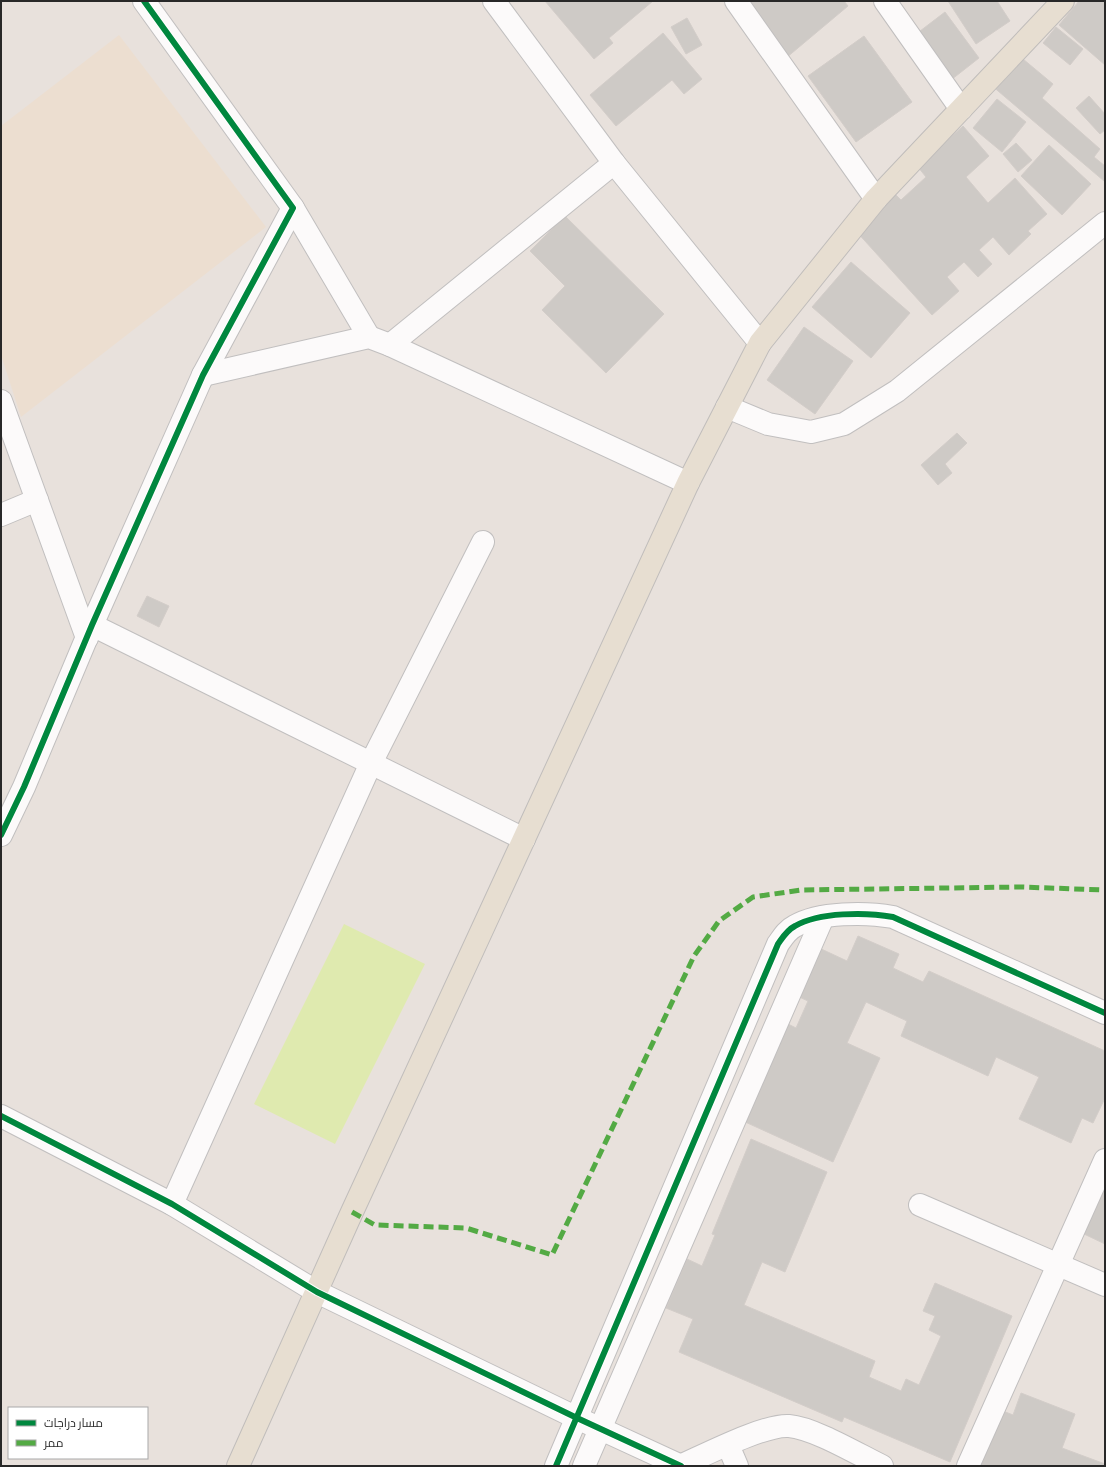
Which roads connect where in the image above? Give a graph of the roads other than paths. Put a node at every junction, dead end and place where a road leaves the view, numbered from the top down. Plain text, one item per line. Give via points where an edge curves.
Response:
1 (144, 1) edge
2 (494, 1) edge
3 (736, 1) edge
4 (885, 1) edge
5 (1063, 1) edge
6 (961, 109) junction
7 (614, 163) junction
8 (876, 199) junction
9 (293, 208) junction
10 (1105, 223) edge
11 (369, 337) junction
12 (760, 343) junction
13 (390, 345) junction
14 (203, 375) junction
15 (1, 401) edge
16 (727, 407) junction
17 (688, 483) junction
18 (37, 500) junction
19 (1, 515) edge
20 (483, 542) dead end
21 (89, 631) junction
22 (371, 763) junction
23 (1, 835) edge
24 (524, 839) junction
25 (823, 917) junction
26 (1105, 1013) edge
27 (1, 1116) edge
28 (1105, 1160) edge
29 (172, 1204) junction
30 (920, 1206) dead end
31 (1058, 1265) junction
32 (1105, 1285) edge
33 (317, 1292) junction
34 (577, 1418) junction
35 (600, 1428) junction
36 (728, 1445) junction
37 (238, 1466) edge
38 (556, 1466) edge
39 (584, 1466) edge
40 (681, 1466) edge
41 (737, 1466) edge
42 (882, 1466) edge
43 (968, 1466) edge

1 - 9 street
2 - 7 street
3 - 8 street
4 - 6 street
5 - 6 main road
6 - 8 main road
7 - 12 street
7 - 13 street
8 - 12 main road
9 - 11 street
9 - 14 street
10 - 16 street via 897,391 844,424 810,432 768,424
11 - 13 street
11 - 14 street
12 - 16 main road
13 - 17 street
14 - 21 street
15 - 18 street
16 - 17 main road
17 - 24 main road
18 - 19 street
18 - 21 street
20 - 22 street
21 - 22 street
21 - 23 street via 24,787
22 - 24 street
22 - 29 street
24 - 33 main road
25 - 26 street via 863,913 893,917
25 - 34 street via 794,926 778,944
25 - 35 street
27 - 29 street
28 - 31 street
29 - 33 street
30 - 31 street
31 - 32 street
31 - 43 street
33 - 34 street
33 - 37 main road
34 - 35 street
34 - 38 street
35 - 39 street
35 - 40 street
36 - 40 street
36 - 41 street
36 - 42 street via 767,1429 789,1426 808,1430

